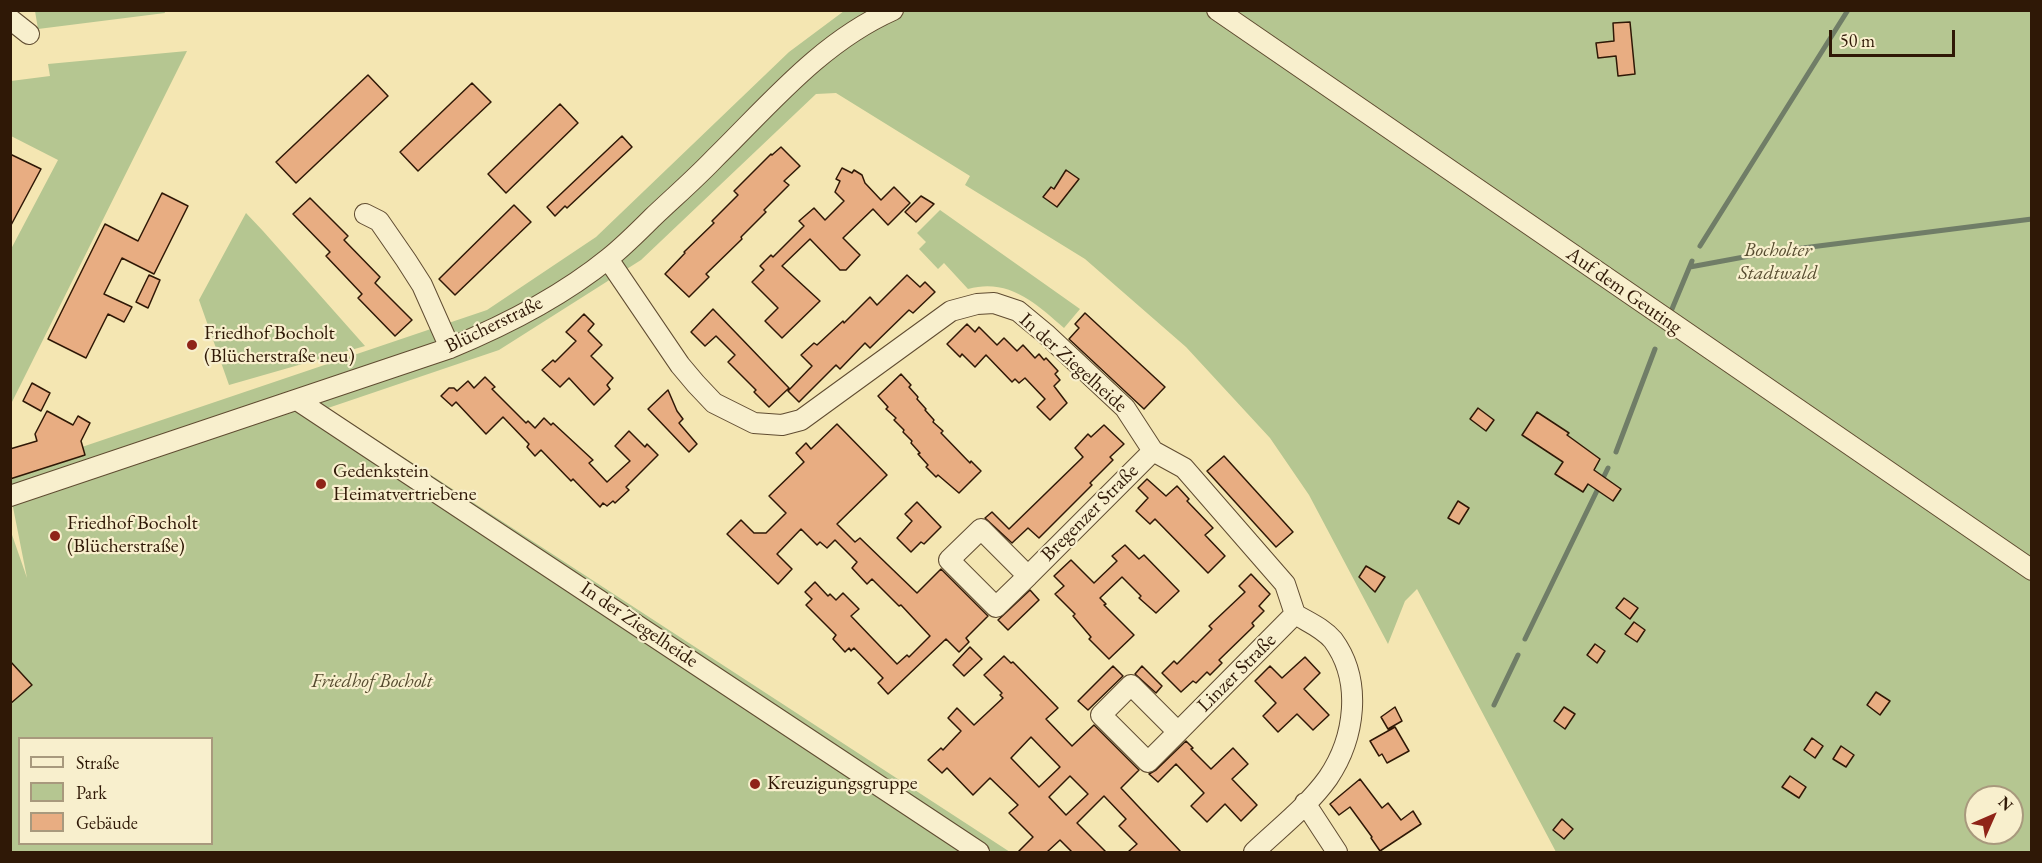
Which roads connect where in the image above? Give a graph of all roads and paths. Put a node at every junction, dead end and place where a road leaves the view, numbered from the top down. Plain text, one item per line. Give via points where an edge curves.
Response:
1 (893, 10) edge
2 (1217, 10) edge
3 (10, 19) edge
4 (29, 34) dead end
5 (365, 214) dead end
6 (608, 259) junction
7 (450, 348) junction
8 (297, 400) junction
9 (1153, 451) junction
10 (10, 496) edge
11 (2031, 570) edge
12 (1028, 576) dead end
13 (1295, 614) junction
14 (1178, 732) dead end
15 (1305, 803) junction
16 (979, 852) edge
17 (1254, 852) edge
18 (1337, 852) edge

1 - 6 street, Blücherstraße via 827,50
2 - 11 street, Auf dem Geuting
3 - 4 street
5 - 7 street via 379,221 422,285
6 - 7 street, Blücherstraße via 528,312
6 - 9 street, In der Ziegelheide via 696,384 714,402 754,423 782,425 801,420 951,311 994,303 1018,311 1047,335 1125,408
7 - 8 street, Blücherstraße
8 - 10 street, Blücherstraße
8 - 16 street, In der Ziegelheide
9 - 12 street, Bregenzer Straße
9 - 13 street, In der Ziegelheide via 1184,468 1285,584
13 - 14 street, Linzer Straße
13 - 15 street via 1332,639 1343,659 1353,695 1344,750 1327,779
15 - 17 street
15 - 18 street

